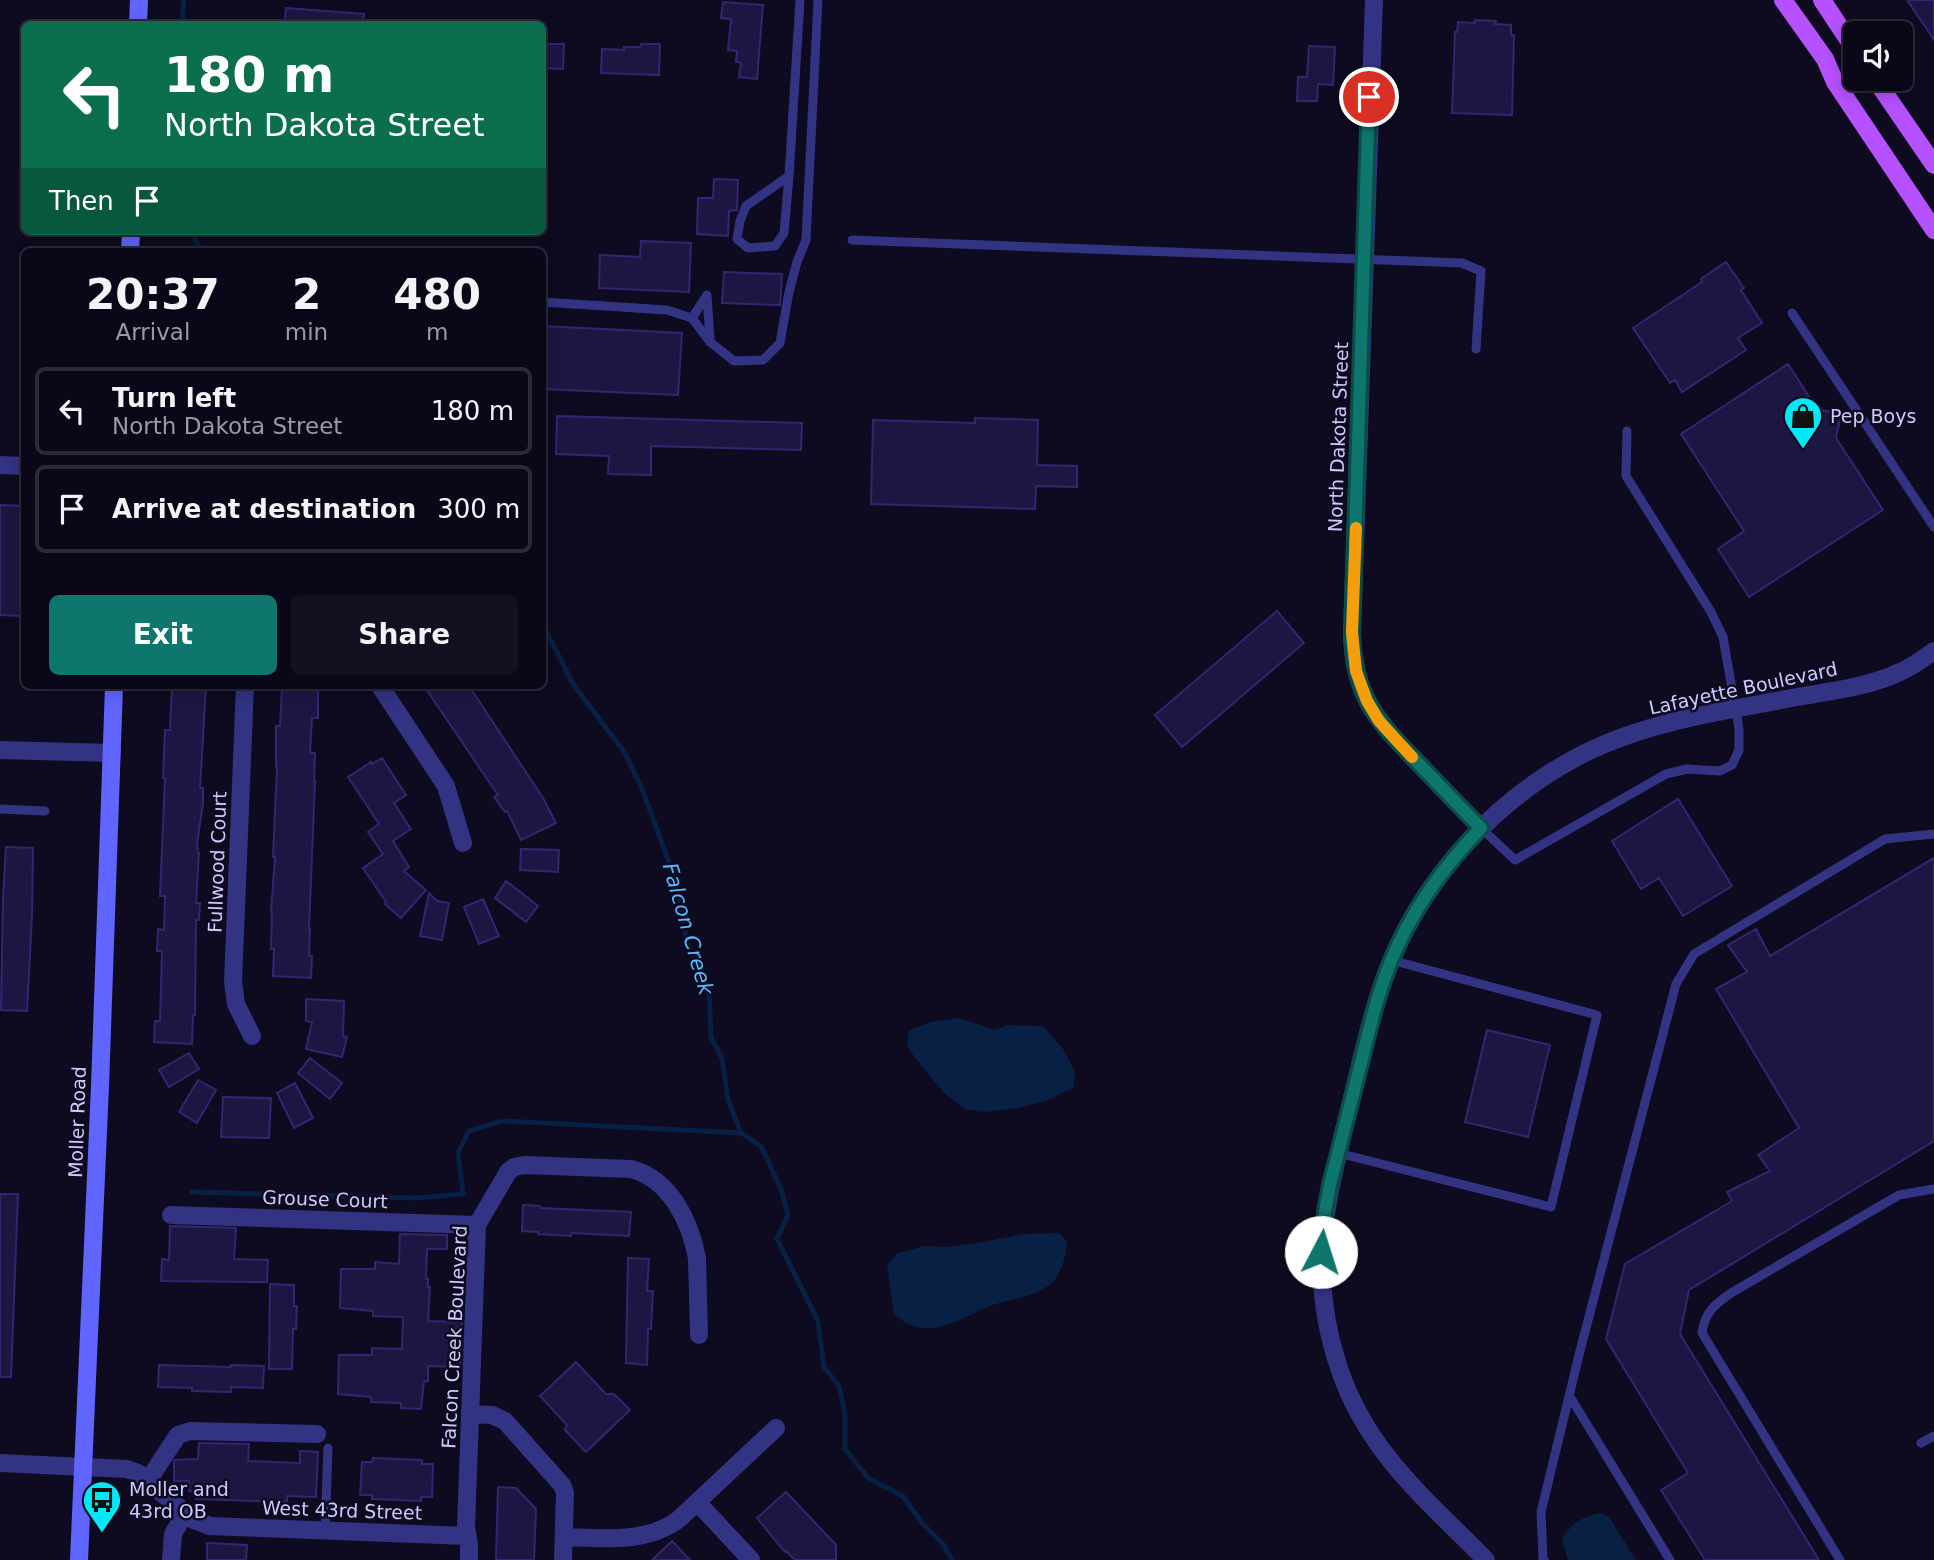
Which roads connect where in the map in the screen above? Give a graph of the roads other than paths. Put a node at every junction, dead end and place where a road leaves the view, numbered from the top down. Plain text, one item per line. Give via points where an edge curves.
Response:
1 (139, 0) edge
2 (800, 0) edge
3 (818, 0) edge
4 (1374, 0) edge
5 (1783, 0) edge
6 (1822, 0) edge
7 (138, 21) edge
8 (1843, 32) edge
9 (1883, 91) edge
10 (1934, 165) edge
11 (789, 176) junction
12 (1934, 230) edge
13 (852, 240) dead end
14 (1364, 259) junction
15 (546, 302) edge
16 (1791, 313) dead end
17 (692, 318) junction
18 (710, 342) junction
19 (1476, 349) dead end
20 (1628, 431) dead end
21 (0, 465) edge
22 (21, 466) edge
23 (1934, 527) edge
24 (1934, 651) edge
25 (114, 689) edge
26 (245, 689) edge
27 (382, 689) edge
28 (1735, 709) junction
29 (0, 750) edge
30 (111, 753) junction
31 (0, 809) edge
32 (45, 811) dead end
33 (1481, 828) junction
34 (1934, 834) edge
35 (463, 844) dead end
36 (1391, 960) junction
37 (252, 1035) dead end
38 (1338, 1153) junction
39 (1934, 1189) edge
40 (171, 1215) dead end
41 (477, 1226) junction
42 (699, 1335) dead end
43 (1569, 1395) junction
44 (470, 1414) junction
45 (776, 1428) dead end
46 (1934, 1436) edge
47 (323, 1441) joint
48 (1921, 1443) dead end
49 (0, 1463) edge
50 (82, 1466) junction
51 (147, 1482) junction
52 (697, 1502) junction
53 (185, 1513) junction
54 (325, 1531) junction
55 (467, 1536) junction
56 (564, 1537) junction
57 (79, 1560) edge
58 (172, 1560) edge
59 (469, 1560) edge
60 (562, 1560) edge
61 (751, 1560) edge
62 (1486, 1560) edge
63 (1544, 1560) edge
64 (1670, 1560) edge
65 (1840, 1560) edge

1 - 7 street
2 - 11 lane
3 - 18 lane via 806,240 789,292 780,343 763,360 734,361
4 - 14 street, North Dakota Street
5 - 12 main road
6 - 8 main road
9 - 10 main road
11 - 11 lane via 746,206 737,239 748,248 775,246 784,233
13 - 14 lane
14 - 19 lane via 1462,263 1480,271
14 - 33 street, North Dakota Street via 1352,632 1356,671 1384,728
15 - 17 lane via 667,310
16 - 23 lane
17 - 18 lane
17 - 18 lane via 707,295
20 - 28 lane via 1626,476 1715,620 1723,638
21 - 22 street
24 - 28 street, Lafayette Boulevard via 1904,670 1859,686
25 - 30 street, Moller Road
26 - 37 street, Fullwood Court via 233,982 236,1004
27 - 35 street via 446,786
28 - 33 street, Lafayette Boulevard via 1654,726 1587,752 1549,773
28 - 33 lane via 1739,750 1732,765 1720,771 1688,769 1666,774 1515,860
29 - 30 street
30 - 50 street, Moller Road
31 - 32 lane
33 - 36 street, Lafayette Boulevard via 1426,897
34 - 43 lane via 1885,839 1694,954 1676,984
36 - 38 street, Lafayette Boulevard
36 - 38 lane via 1597,1015 1551,1207
38 - 62 street, Lafayette Boulevard via 1325,1212 1321,1271 1326,1319 1339,1369 1381,1451
39 - 65 lane via 1899,1195 1731,1293 1704,1318 1702,1333
40 - 41 street, Grouse Court
41 - 42 street, Falcon Creek Boulevard via 514,1167 631,1169 646,1174 676,1203 695,1247
41 - 44 street, Falcon Creek Boulevard
43 - 63 lane via 1541,1512
43 - 64 lane
44 - 55 street, Falcon Creek Boulevard
44 - 56 street via 505,1421 562,1485
45 - 52 street
46 - 48 lane
47 - 51 street via 190,1431 178,1435
47 - 54 lane
49 - 50 street, West 43rd Street
50 - 51 street, West 43rd Street via 127,1469
50 - 57 street, Moller Road
51 - 53 street, West 43rd Street
52 - 56 street via 657,1532 620,1538
52 - 61 street
53 - 54 street, West 43rd Street via 210,1526
53 - 58 street via 173,1534
54 - 55 street, West 43rd Street
55 - 59 street
56 - 60 street

